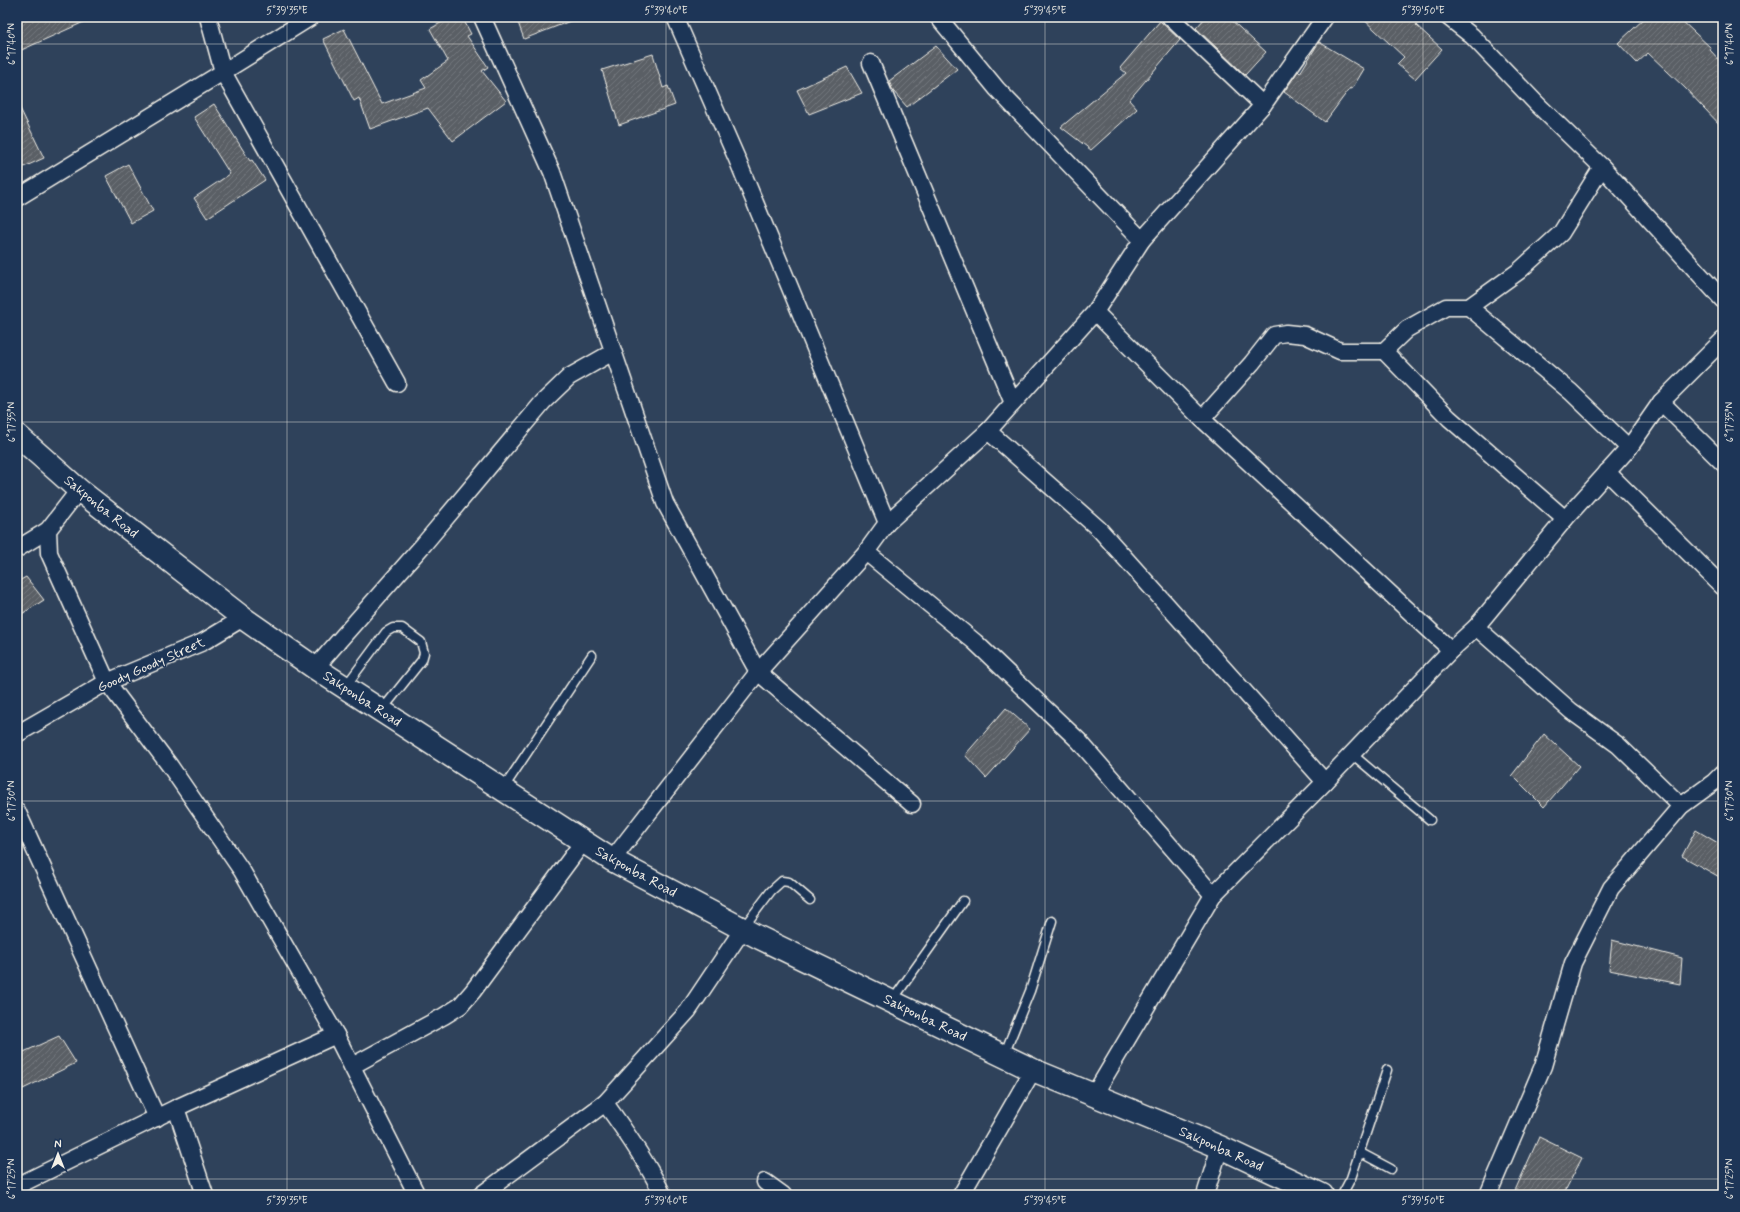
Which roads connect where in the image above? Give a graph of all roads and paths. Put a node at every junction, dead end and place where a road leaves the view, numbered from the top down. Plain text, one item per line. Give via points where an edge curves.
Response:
1 (208, 17) edge
2 (311, 17) edge
3 (482, 17) edge
4 (675, 17) edge
5 (938, 17) edge
6 (1170, 17) edge
7 (1325, 17) edge
8 (1448, 17) edge
9 (871, 63) dead end
10 (224, 72) junction
11 (1263, 105) junction
12 (1602, 167) junction
13 (17, 198) edge
14 (1142, 240) junction
15 (1723, 300) edge
16 (1469, 307) junction
17 (1095, 312) junction
18 (1721, 346) edge
19 (1384, 351) junction
20 (612, 352) junction
21 (397, 383) dead end
22 (1661, 402) junction
23 (1013, 403) junction
24 (1202, 419) junction
25 (988, 431) junction
26 (17, 435) edge
27 (1629, 448) junction
28 (1723, 463) edge
29 (1607, 472) junction
30 (79, 490) junction
31 (1565, 519) junction
32 (887, 523) junction
33 (48, 530) junction
34 (17, 549) edge
35 (866, 552) junction
36 (1723, 587) edge
37 (243, 618) junction
38 (1476, 628) junction
39 (1450, 650) junction
40 (592, 655) dead end
41 (315, 668) junction
42 (758, 672) junction
43 (107, 682) junction
44 (344, 687) junction
45 (381, 711) junction
46 (17, 734) edge
47 (1352, 754) junction
48 (1723, 773) edge
49 (1325, 782) junction
50 (502, 789) junction
51 (912, 804) dead end
52 (1681, 806) junction
53 (17, 810) edge
54 (1430, 820) dead end
55 (583, 842) junction
56 (612, 860) junction
57 (1213, 895) junction
58 (810, 900) dead end
59 (963, 901) dead end
60 (1052, 921) dead end
61 (742, 929) junction
62 (892, 1002) junction
63 (336, 1035) junction
64 (1004, 1056) junction
65 (352, 1066) junction
66 (1033, 1070) junction
67 (1387, 1070) dead end
68 (1094, 1095) junction
69 (605, 1103) junction
70 (176, 1108) junction
71 (157, 1118) junction
72 (1220, 1147) junction
73 (1360, 1152) junction
74 (1390, 1168) dead end
75 (765, 1182) dead end
76 (17, 1186) edge
77 (205, 1195) edge
78 (417, 1195) edge
79 (481, 1195) edge
80 (663, 1195) edge
81 (783, 1195) edge
82 (961, 1195) edge
83 (1205, 1195) edge
84 (1322, 1195) edge
85 (1342, 1195) edge
86 (1488, 1195) edge

1 - 10 street
2 - 10 street
3 - 20 street via 552,172
4 - 32 street via 737,159
5 - 14 street via 997,89
6 - 11 street
7 - 11 street
8 - 12 street via 1472,36
9 - 23 street
10 - 13 street
10 - 21 street
11 - 14 street
12 - 15 street
12 - 16 street via 1561,233 1519,271
14 - 17 street
16 - 19 street via 1446,307 1407,329
16 - 27 street via 1571,392
17 - 23 street
17 - 24 street
18 - 22 street
19 - 24 street via 1340,351 1305,335 1274,335 1252,364
19 - 31 street via 1449,418
20 - 41 street via 569,377 543,402 424,544
20 - 42 street via 665,504
22 - 27 street
22 - 28 street
23 - 25 street
24 - 39 street
25 - 32 street
25 - 49 street via 1099,529
26 - 30 main road, Sakponba Road
27 - 29 street
29 - 31 street
29 - 36 street
30 - 33 street
30 - 37 main road, Sakponba Road
31 - 38 street
32 - 35 street
33 - 34 street
33 - 43 street via 49,553
35 - 42 street
35 - 57 street via 975,642 1079,740
37 - 41 main road, Sakponba Road
37 - 43 street, Goody Goody Street via 203,642
38 - 39 street
38 - 52 street via 1571,711 1618,745
39 - 47 street
40 - 50 lane
41 - 44 main road, Sakponba Road
42 - 51 street
42 - 56 street
43 - 46 street, Goody Goody Street
43 - 63 street via 170,766 242,871
44 - 45 main road, Sakponba Road
44 - 45 lane via 386,632 393,628 402,628 421,642 424,652 422,660
45 - 50 main road, Sakponba Road
47 - 49 street
47 - 54 lane
48 - 52 street
49 - 57 street
50 - 55 main road, Sakponba Road
52 - 86 street via 1610,888 1573,963 1543,1066
53 - 71 street
55 - 56 main road, Sakponba Road
55 - 65 street via 460,1006
56 - 61 main road, Sakponba Road
57 - 68 street
58 - 61 lane via 789,882 782,881 771,891
59 - 62 lane
60 - 64 lane via 1030,991
61 - 62 main road, Sakponba Road
61 - 69 street via 688,1011
62 - 64 main road, Sakponba Road
63 - 65 street
63 - 70 street
64 - 66 main road, Sakponba Road
65 - 78 street
66 - 68 main road, Sakponba Road
66 - 82 street
67 - 73 lane
68 - 72 main road, Sakponba Road
69 - 79 street
69 - 80 street via 649,1167
70 - 71 street
70 - 77 street
71 - 76 street
72 - 83 street
72 - 84 main road, Sakponba Road
73 - 74 lane
73 - 85 lane
75 - 81 street

